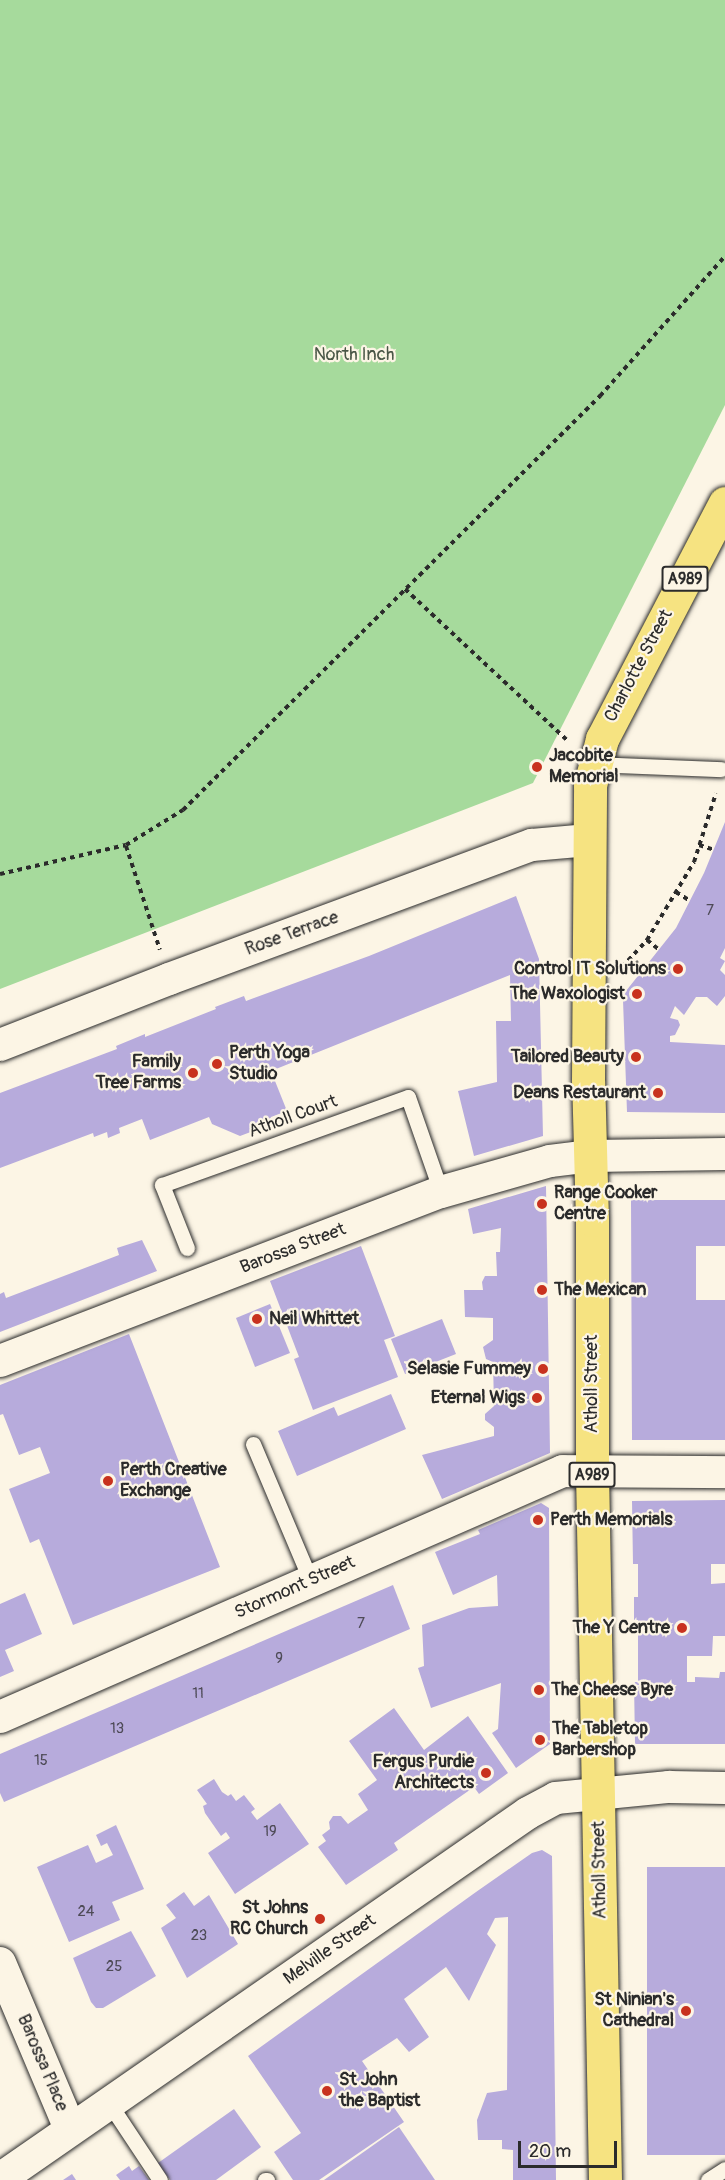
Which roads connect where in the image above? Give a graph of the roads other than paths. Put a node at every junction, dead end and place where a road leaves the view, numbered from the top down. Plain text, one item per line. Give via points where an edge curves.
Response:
1 (725, 503) edge
2 (594, 764) junction
3 (721, 769) road end
4 (589, 840) junction
5 (0, 1045) edge
6 (725, 1154) edge
7 (591, 1156) junction
8 (441, 1192) junction
9 (187, 1248) dead end
10 (0, 1361) edge
11 (254, 1444) dead end
12 (592, 1470) junction
13 (725, 1472) edge
14 (311, 1581) junction
15 (0, 1716) edge
16 (725, 1788) edge
17 (599, 1793) junction
18 (0, 1963) edge
19 (109, 2103) junction
20 (70, 2129) junction
21 (725, 2169) edge
22 (0, 2179) edge
23 (160, 2180) edge
24 (605, 2180) edge
25 (708, 2180) edge

1 - 2 main road, Charlotte Street / A989 via 602,739
2 - 3 lane
2 - 4 main road, Charlotte Street / A989
4 - 5 street, Rose Terrace via 532,845
4 - 7 main road, Atholl Street / A989
6 - 7 street, Barossa Street
7 - 8 street, Barossa Street via 550,1161
7 - 12 main road, Atholl Street / A989
8 - 9 lane, Atholl Court via 408,1097 162,1185
8 - 10 street, Barossa Street
11 - 14 lane
12 - 13 street, Stormont Street
12 - 14 street, Stormont Street via 563,1471
12 - 17 main road, Atholl Street / A989
14 - 15 street, Stormont Street
16 - 17 street, Melville Street via 669,1787
17 - 19 street, Melville Street via 556,1798 528,1812
17 - 24 main road, Atholl Street / A989
18 - 20 street, Barossa Place
19 - 20 street, Melville Street
19 - 23 lane
20 - 22 street, Melville Street
21 - 25 lane

